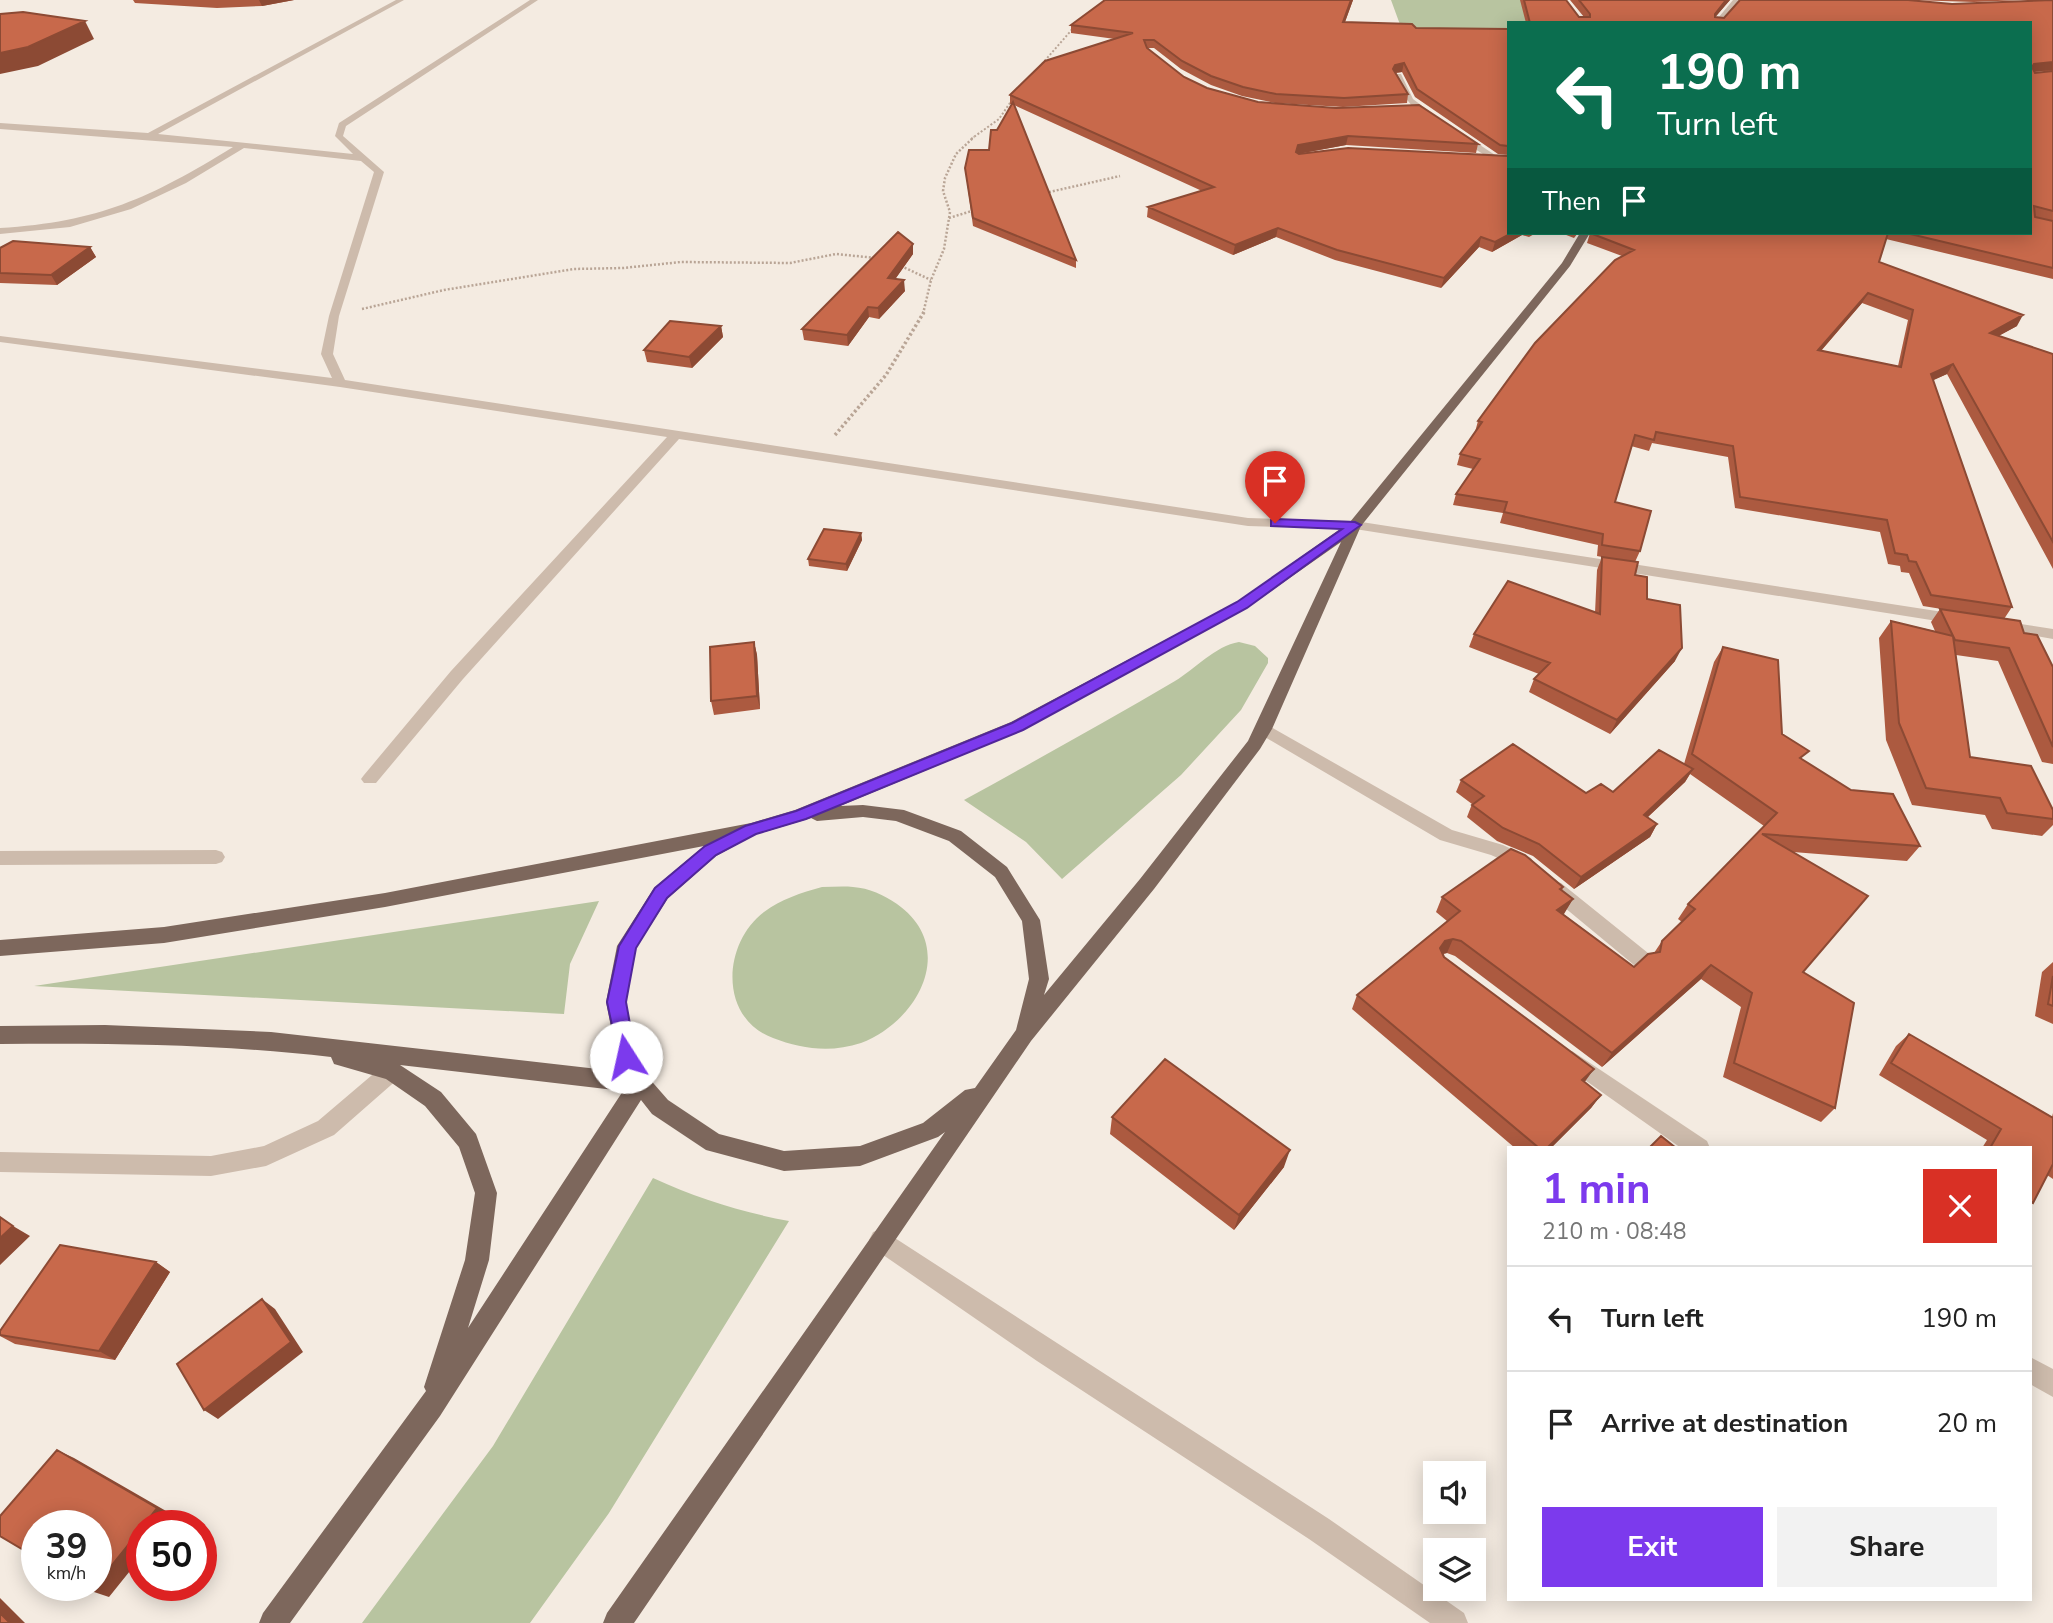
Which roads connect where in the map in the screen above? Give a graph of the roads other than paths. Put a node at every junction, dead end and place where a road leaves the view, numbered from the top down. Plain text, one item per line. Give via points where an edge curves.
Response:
1 (401, 0) edge
2 (535, 0) edge
3 (1737, 0) edge
4 (1719, 21) edge
5 (1398, 76) edge
6 (1418, 107) junction
7 (1404, 109) edge
8 (1439, 122) edge
9 (0, 126) edge
10 (1450, 130) edge
11 (149, 136) junction
12 (243, 145) junction
13 (1475, 158) edge
14 (368, 159) junction
15 (1497, 159) junction
16 (1507, 160) edge
17 (0, 231) edge
18 (1584, 235) edge
19 (0, 339) edge
20 (340, 383) junction
21 (675, 435) junction
22 (1355, 525) junction
23 (2053, 634) edge
24 (1264, 729) junction
25 (370, 779) dead end
26 (801, 815) junction
27 (751, 830) junction
28 (216, 857) dead end
29 (0, 858) edge
30 (0, 948) edge
31 (1641, 959) edge
32 (0, 1035) edge
33 (1024, 1035) junction
34 (271, 1041) junction
35 (1550, 1044) edge
36 (392, 1071) junction
37 (640, 1083) junction
38 (986, 1087) junction
39 (1696, 1146) edge
40 (0, 1162) edge
41 (881, 1240) junction
42 (2032, 1370) edge
43 (2053, 1384) edge
44 (431, 1407) junction
45 (273, 1623) edge
46 (618, 1623) edge
47 (1454, 1623) edge

1 - 11 street
2 - 14 street via 342,125 339,136
3 - 4 street
5 - 6 street
6 - 7 street
6 - 8 street
9 - 11 street
10 - 15 street
11 - 12 street
12 - 14 street
12 - 17 street via 130,208 63,227
13 - 15 street
14 - 20 street via 379,172 334,316 327,354
15 - 16 street
18 - 22 main road via 1566,264
19 - 20 street
20 - 21 street
21 - 22 street via 1248,522
21 - 25 street
22 - 23 street
22 - 24 main road
22 - 26 main road via 1242,605 1017,726
24 - 31 street via 1446,835 1525,863
24 - 33 main road via 1147,884
26 - 27 main road
26 - 33 main road via 863,811 898,815 955,836 1001,872 1031,920 1039,979
27 - 30 main road via 385,900 178,933
27 - 37 main road via 710,850 661,893 627,946 617,1002 626,1057
28 - 29 street
32 - 34 main road
33 - 38 main road
34 - 36 main road
34 - 37 main road
35 - 39 street
36 - 40 street via 326,1128 266,1156 211,1166
36 - 44 main road via 433,1099 468,1141 486,1193 477,1260
37 - 38 main road via 660,1107 714,1143 784,1161 860,1156 930,1130
37 - 44 main road
38 - 41 main road
41 - 46 main road
41 - 47 street
42 - 43 street
44 - 45 main road

